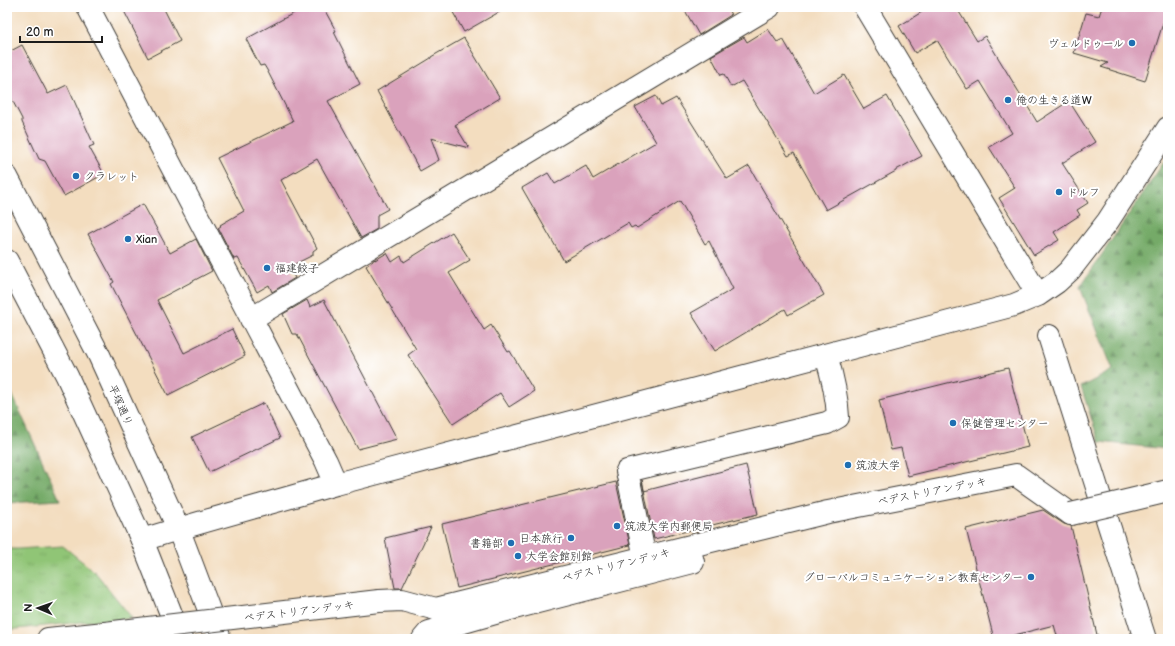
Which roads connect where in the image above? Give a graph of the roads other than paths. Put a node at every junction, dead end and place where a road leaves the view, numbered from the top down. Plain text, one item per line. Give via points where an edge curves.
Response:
1 (88, 7) edge
2 (769, 7) edge
3 (865, 7) edge
4 (1168, 128) edge
5 (7, 177) edge
6 (7, 261) edge
7 (1038, 295) junction
8 (251, 319) junction
9 (1048, 336) dead end
10 (826, 354) junction
11 (336, 484) junction
12 (1168, 491) edge
13 (178, 528) junction
14 (142, 540) junction
15 (688, 547) junction
16 (645, 558) junction
17 (497, 603) junction
18 (48, 639) edge
19 (181, 639) edge
20 (220, 639) edge
21 (423, 639) edge
22 (1145, 639) edge

1 - 8 street
2 - 8 street
3 - 7 street
4 - 7 street via 1108,220 1070,270
5 - 13 street, 平塚通り via 99,355
6 - 14 street via 67,376
7 - 10 street via 1014,305
8 - 11 street
9 - 22 street
10 - 11 street
10 - 16 street via 837,400 838,416 827,423 627,471
11 - 13 street
12 - 15 street, ペデストリアンデッキ, bridge via 1071,514 1016,475 828,512
13 - 14 street
13 - 20 street, 平塚通り
14 - 19 street
15 - 16 street, ペデストリアンデッキ
15 - 17 street via 692,562
16 - 17 street, ペデストリアンデッキ
17 - 18 street, ペデストリアンデッキ, bridge via 436,609 402,600
17 - 21 street via 429,632

